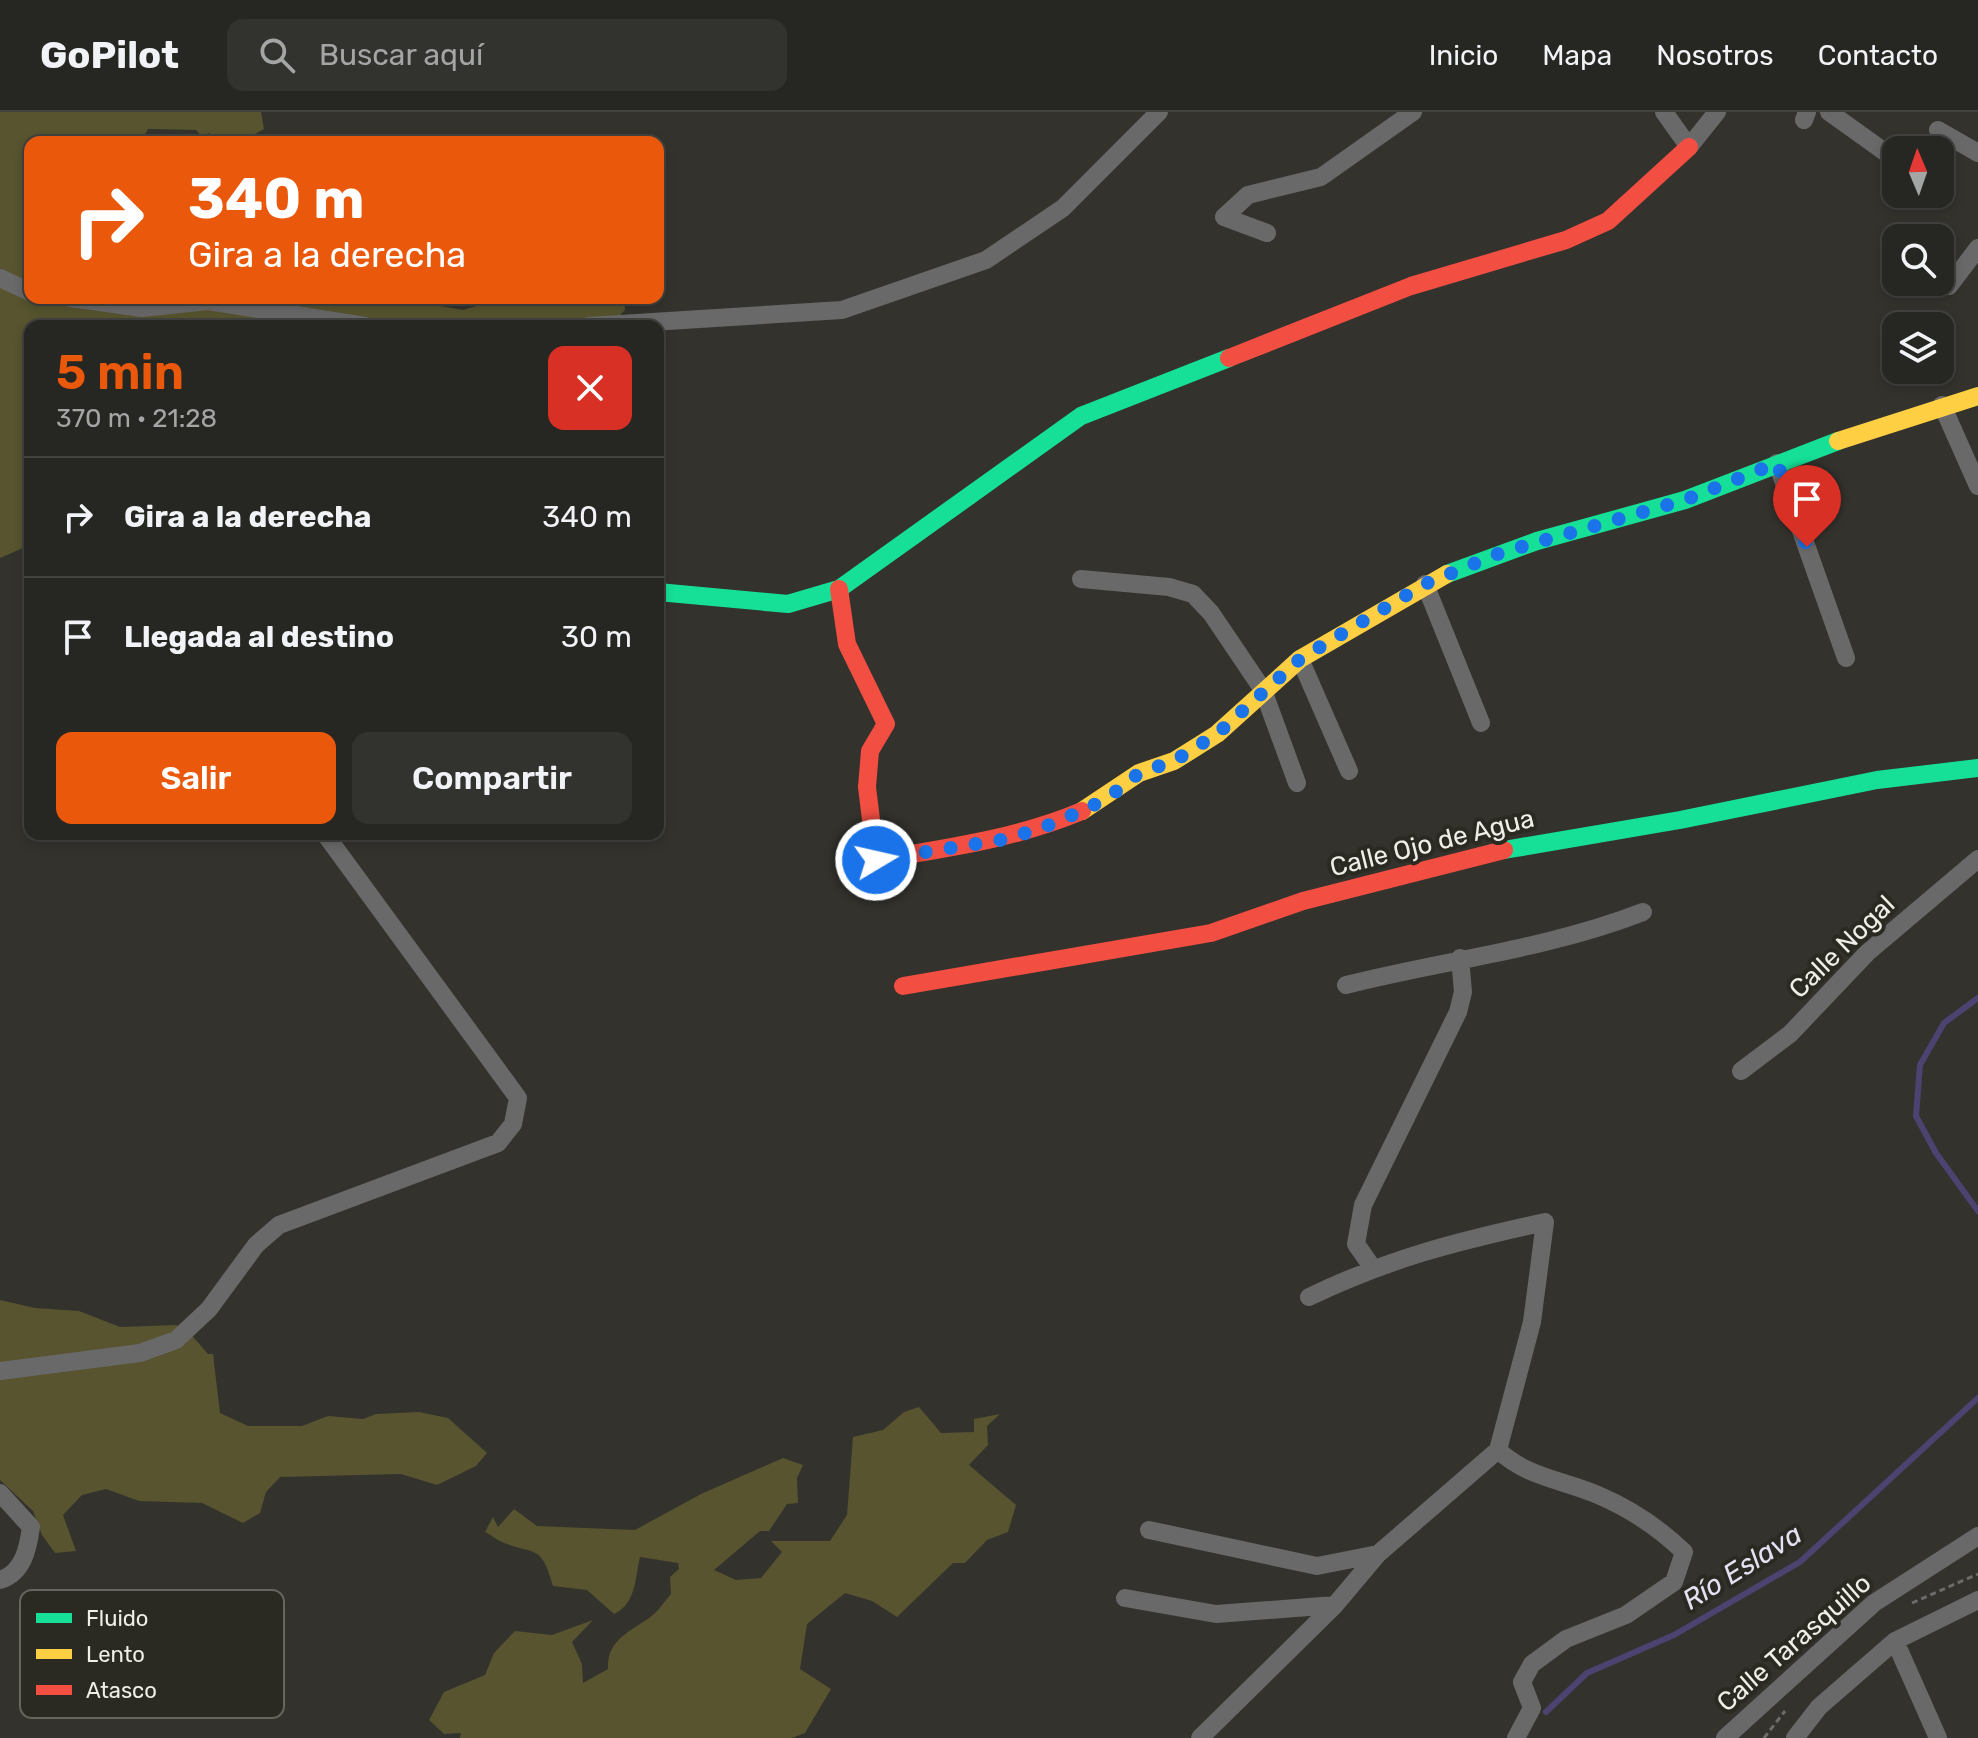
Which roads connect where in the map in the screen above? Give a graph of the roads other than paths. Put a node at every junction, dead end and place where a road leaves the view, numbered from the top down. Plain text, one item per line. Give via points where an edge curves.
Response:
1 (1159, 112) edge
2 (1413, 112) edge
3 (1664, 112) edge
4 (1717, 112) edge
5 (1829, 112) edge
6 (1938, 130) dead end
7 (1689, 147) junction
8 (1882, 150) edge
9 (1978, 153) edge
10 (1267, 233) dead end
11 (1978, 248) edge
12 (0, 278) edge
13 (1954, 279) edge
14 (24, 289) edge
15 (114, 304) edge
16 (180, 304) edge
17 (227, 304) edge
18 (327, 320) edge
19 (664, 321) edge
20 (1978, 396) edge
21 (1942, 405) junction
22 (1777, 463) junction
23 (1978, 486) edge
24 (1081, 579) dead end
25 (1425, 584) junction
26 (839, 589) junction
27 (664, 593) edge
28 (1846, 658) dead end
29 (1300, 659) junction
30 (1263, 690) junction
31 (1481, 723) dead end
32 (1978, 768) edge
33 (1349, 771) dead end
34 (1297, 783) dead end
35 (329, 840) edge
36 (1978, 859) edge
37 (1643, 912) dead end
38 (1460, 958) junction
39 (1346, 985) dead end
40 (903, 986) dead end
41 (1741, 1071) dead end
42 (1372, 1267) junction
43 (1309, 1297) dead end
44 (0, 1371) edge
45 (1498, 1450) junction
46 (0, 1493) edge
47 (1149, 1530) dead end
48 (1978, 1536) edge
49 (1378, 1554) junction
50 (0, 1580) edge
51 (1125, 1598) dead end
52 (1978, 1600) edge
53 (1335, 1605) junction
54 (1895, 1641) junction
55 (1200, 1738) edge
56 (1516, 1738) edge
57 (1725, 1738) edge
58 (1795, 1738) edge
59 (1938, 1738) edge

1 - 19 street via 1063,208 986,260 842,310
2 - 10 street via 1321,177 1248,195 1224,217
3 - 7 street
4 - 7 street
5 - 8 street
6 - 9 street
7 - 26 street via 1608,221 1566,240 1411,286 1081,416
11 - 13 street
12 - 14 street
15 - 16 street
17 - 18 street
20 - 21 street
21 - 22 street
21 - 23 street
22 - 25 street via 1685,500 1500,553
22 - 28 street
24 - 30 street via 1193,594
25 - 29 street
25 - 31 street
26 - 27 street via 788,604
26 - 30 street via 847,644 886,724 870,751 867,787 876,860 1000,840 1089,808 1139,773 1174,761 1217,734
29 - 30 street
29 - 33 street
30 - 34 street
32 - 40 street, Calle Ojo de Agua via 1877,780 1523,845 1303,901 1211,933
35 - 44 street via 518,1098 513,1124 498,1143 279,1225 176,1340 140,1353
36 - 41 street, Calle Nogal via 1867,953 1790,1034
37 - 38 street via 1607,926
38 - 39 street
38 - 42 street via 1463,992 1458,1012 1363,1205 1356,1244
42 - 43 street
42 - 45 street via 1545,1222 1532,1322
45 - 49 street
45 - 56 street via 1517,1468 1597,1494 1655,1524 1684,1552 1674,1582 1626,1615 1566,1639 1532,1664 1522,1682 1532,1708
46 - 50 street via 31,1527 27,1555 9,1578
47 - 49 street via 1317,1566
48 - 57 street, Calle Tarasquillo via 1874,1603
49 - 53 street
51 - 53 street via 1216,1614
52 - 54 street
53 - 55 street
54 - 58 street via 1819,1707
54 - 59 street

